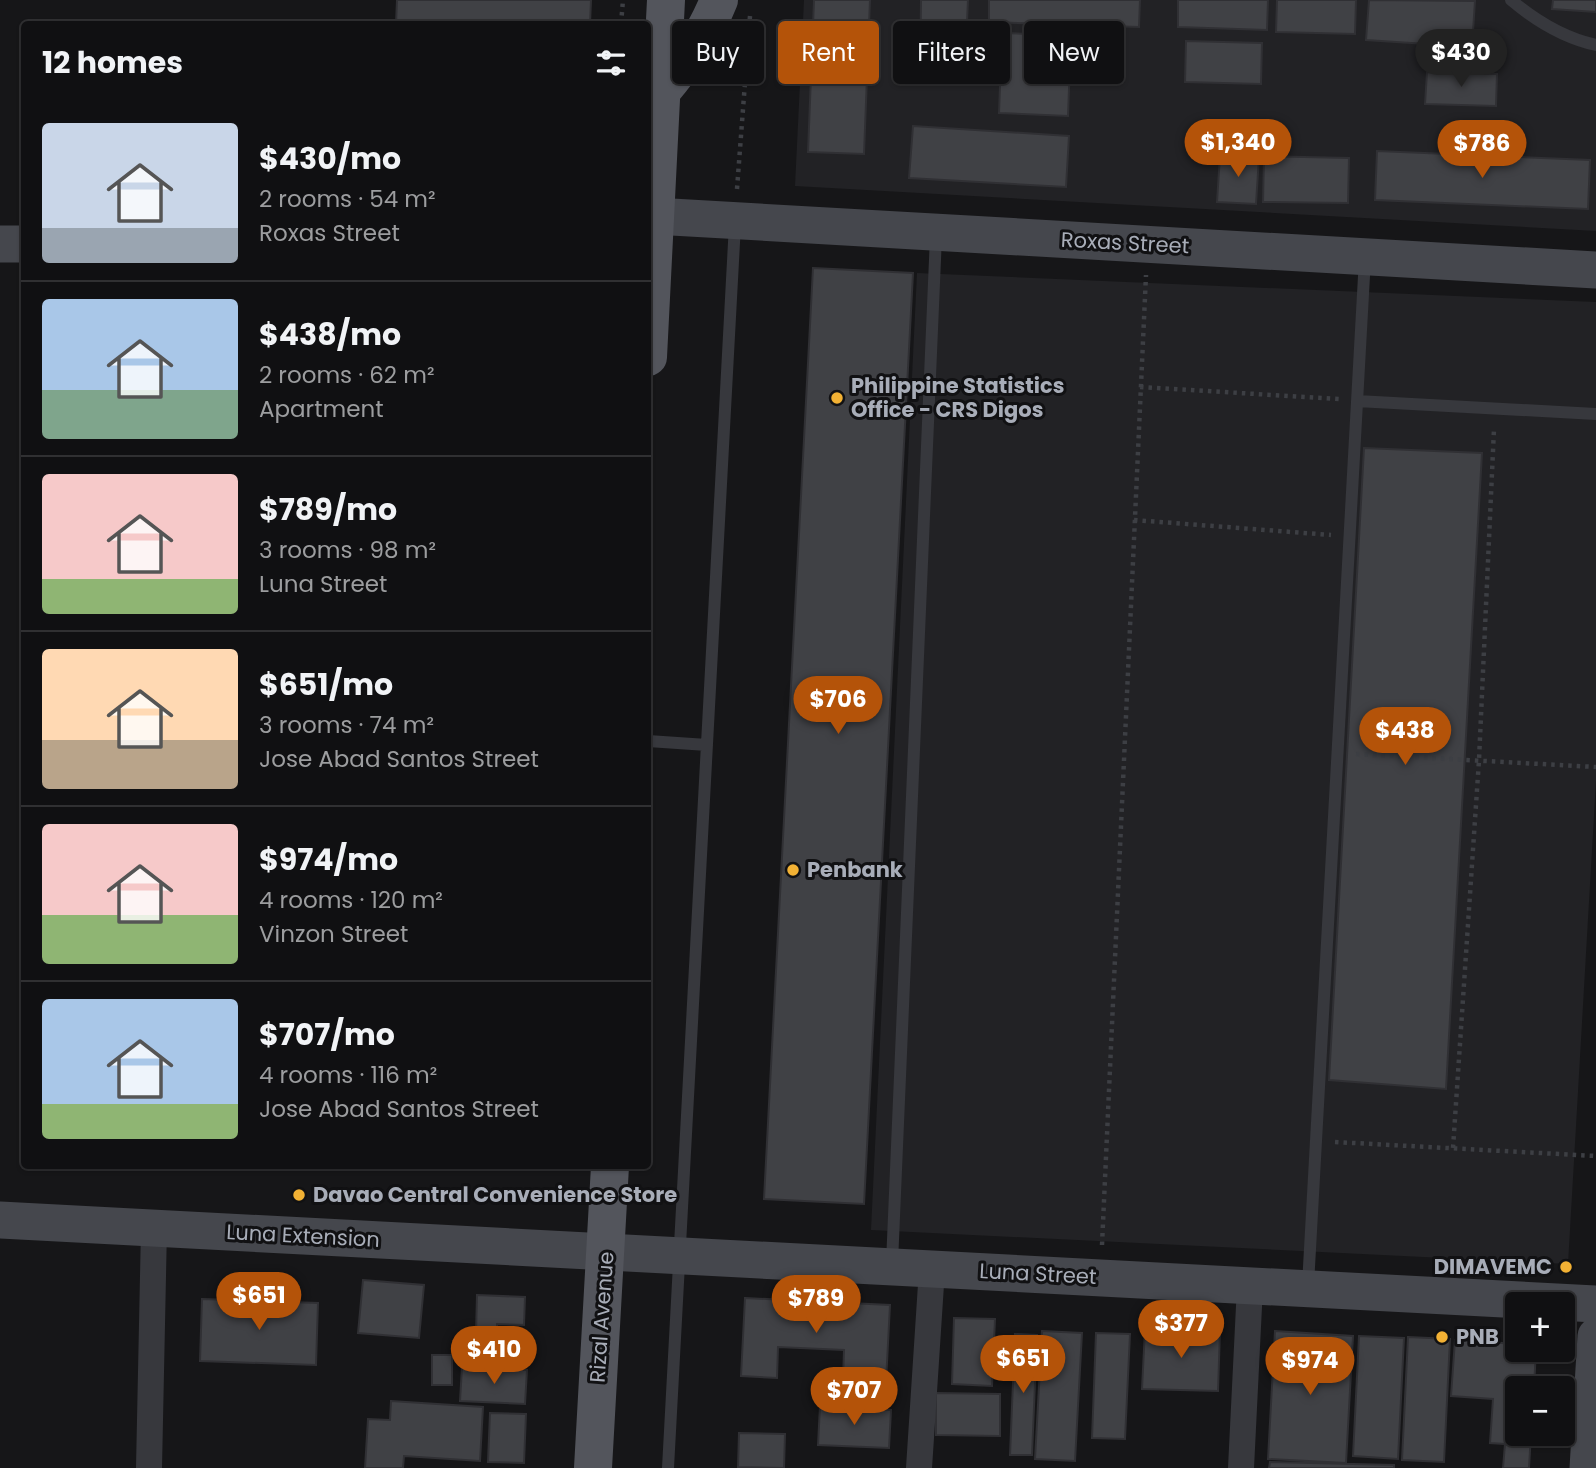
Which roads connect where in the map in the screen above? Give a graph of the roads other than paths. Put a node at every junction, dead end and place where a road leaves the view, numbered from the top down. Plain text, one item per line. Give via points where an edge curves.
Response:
1 (666, 0) edge
2 (1511, 0) edge
3 (735, 3) edge
4 (1596, 45) edge
5 (661, 92) junction
6 (654, 216) junction
7 (735, 220) junction
8 (936, 232) junction
9 (0, 244) edge
10 (21, 244) edge
11 (651, 252) edge
12 (1365, 257) junction
13 (1596, 270) edge
14 (1357, 401) junction
15 (1596, 414) edge
16 (651, 741) edge
17 (707, 745) junction
18 (610, 1169) edge
19 (0, 1220) edge
20 (154, 1228) junction
21 (606, 1252) junction
22 (681, 1256) junction
23 (892, 1267) junction
24 (932, 1269) junction
25 (1250, 1286) junction
26 (1308, 1289) junction
27 (1596, 1304) edge
28 (1596, 1336) edge
29 (149, 1468) edge
30 (593, 1468) edge
31 (668, 1468) edge
32 (919, 1468) edge
33 (1241, 1468) edge
34 (1588, 1468) edge

1 - 5 main road
2 - 4 lane via 1536,20
3 - 5 main road via 708,26
5 - 6 main road
6 - 7 street, Roxas Street
6 - 11 main road
7 - 8 street, Roxas Street
7 - 17 lane
8 - 12 street, Roxas Street
8 - 23 lane
9 - 10 street
12 - 13 street, Roxas Street
12 - 14 lane
14 - 15 lane
14 - 26 lane
16 - 17 lane
17 - 22 lane
18 - 21 main road, Rizal Avenue
19 - 20 street, Luna Extension
20 - 21 street, Luna Extension
20 - 29 street
21 - 22 street, Luna Street
21 - 30 main road, Rizal Avenue
22 - 23 street, Luna Street
22 - 31 lane
23 - 24 street, Luna Street
24 - 25 street, Luna Street
24 - 32 street
25 - 26 street, Luna Street
25 - 33 street
26 - 27 street, Luna Street
28 - 34 street

